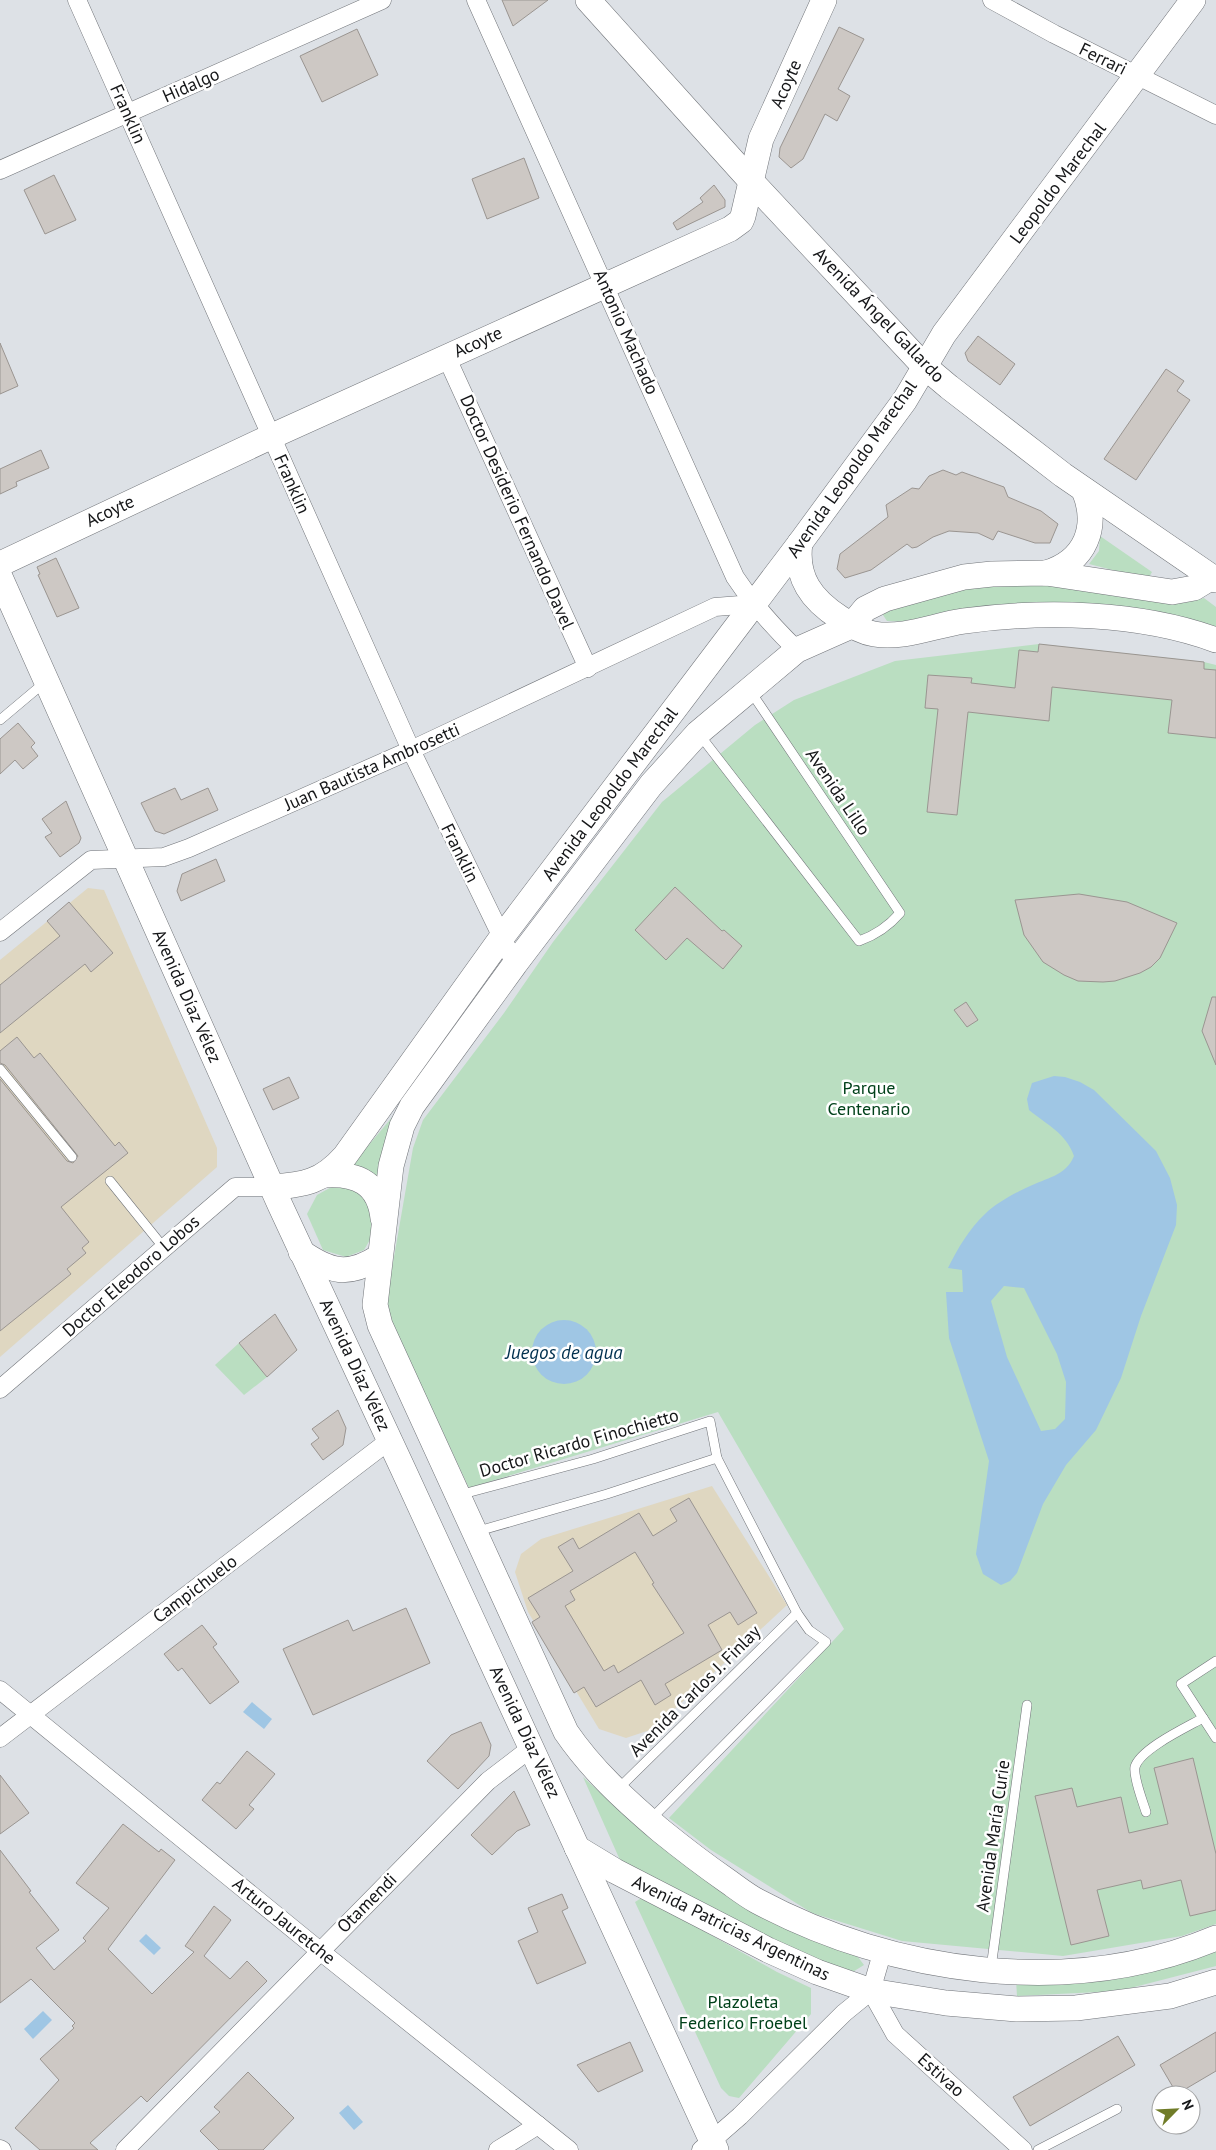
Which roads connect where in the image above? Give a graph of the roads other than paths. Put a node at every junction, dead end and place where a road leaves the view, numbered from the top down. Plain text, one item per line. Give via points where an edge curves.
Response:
1 (77, 0) edge
2 (382, 0) edge
3 (476, 0) edge
4 (588, 0) edge
5 (824, 0) edge
6 (992, 0) edge
7 (1193, 0) edge
8 (1138, 76) junction
9 (127, 113) junction
10 (1216, 115) edge
11 (0, 170) edge
12 (750, 180) junction
13 (605, 287) junction
14 (446, 356) junction
15 (924, 366) junction
16 (270, 436) junction
17 (1084, 490) junction
18 (800, 543) junction
19 (0, 564) edge
20 (1046, 572) junction
21 (0, 576) edge
22 (1215, 577) edge
23 (753, 604) junction
24 (850, 626) junction
25 (1216, 640) edge
26 (797, 650) junction
27 (588, 668) junction
28 (47, 680) junction
29 (749, 689) junction
30 (0, 720) edge
31 (698, 732) junction
32 (411, 750) junction
33 (127, 860) junction
34 (0, 932) edge
35 (502, 937) junction
36 (515, 964) junction
37 (0, 1069) edge
38 (72, 1157) dead end
39 (325, 1175) junction
40 (110, 1181) dead end
41 (272, 1186) junction
42 (384, 1228) junction
43 (164, 1248) junction
44 (301, 1252) junction
45 (379, 1257) junction
46 (0, 1389) edge
47 (410, 1393) junction
48 (390, 1440) junction
49 (717, 1458) junction
50 (457, 1495) junction
51 (475, 1532) junction
52 (797, 1613) junction
53 (1216, 1661) edge
54 (0, 1690) edge
55 (1027, 1705) dead end
56 (30, 1715) junction
57 (1203, 1718) junction
58 (0, 1738) edge
59 (1216, 1738) edge
60 (531, 1748) junction
61 (587, 1759) junction
62 (616, 1792) junction
63 (1146, 1812) dead end
64 (650, 1821) junction
65 (577, 1848) junction
66 (1216, 1938) edge
67 (883, 1950) junction
68 (320, 1951) junction
69 (991, 1971) junction
70 (1216, 1982) edge
71 (871, 1991) junction
72 (1117, 2109) dead end
73 (538, 2125) junction
74 (710, 2147) edge
75 (125, 2150) edge
76 (498, 2150) edge
77 (569, 2150) edge
78 (1023, 2150) edge
79 (1038, 2150) edge

1 - 9 street, Franklin
2 - 9 street, Hidalgo
3 - 13 street, Antonio Machado
4 - 12 main road, Avenida Ángel Gallardo
5 - 12 main road, Acoyte via 761,140
6 - 8 street, Ferrari
7 - 8 main road, Leopoldo Marechal
8 - 10 street, Ferrari
8 - 15 main road, Leopoldo Marechal via 944,334
9 - 11 street, Hidalgo
9 - 16 street, Franklin
12 - 13 main road, Acoyte via 741,221
12 - 15 main road, Avenida Ángel Gallardo
13 - 14 main road, Acoyte
13 - 23 street, Antonio Machado via 735,577
14 - 16 main road, Acoyte
14 - 27 street, Doctor Desiderio Fernando Davel
15 - 17 main road, Avenida Ángel Gallardo
15 - 18 main road, Avenida Leopoldo Marechal via 905,400
16 - 19 main road, Acoyte
16 - 32 street, Franklin
17 - 20 main road via 1091,514 1085,543 1069,562
17 - 22 main road, Avenida Ángel Gallardo
18 - 23 main road, Avenida Leopoldo Marechal
18 - 24 main road via 798,557 808,588 823,607
20 - 22 main road via 1172,592 1194,588
20 - 24 main road via 992,574 931,584 865,609
21 - 28 main road, Avenida Díaz Vélez
23 - 26 street, Antonio Machado
23 - 27 street, Juan Bautista Ambrosetti via 715,608
23 - 35 main road, Avenida Leopoldo Marechal
24 - 25 main road via 873,634 894,635 964,621 1037,615 1083,616 1161,624
24 - 26 main road
26 - 29 main road, Avenida Leopoldo Marechal
27 - 32 street, Juan Bautista Ambrosetti
28 - 30 lane
28 - 33 main road, Avenida Díaz Vélez
29 - 31 main road, Avenida Leopoldo Marechal
29 - 31 lane, Avenida Lillo via 900,913 883,929 859,941
31 - 36 main road, Avenida Leopoldo Marechal via 652,785
32 - 33 street, Juan Bautista Ambrosetti via 180,851 164,857
32 - 35 street, Franklin
33 - 34 street, Juan Bautista Ambrosetti via 91,860
33 - 41 main road, Avenida Díaz Vélez
35 - 36 street, Franklin
35 - 39 main road, Avenida Leopoldo Marechal via 355,1143
36 - 42 main road, Avenida Leopoldo Marechal via 412,1106 402,1126 392,1166
37 - 38 lane
39 - 41 main road, Avenida Leopoldo Marechal via 307,1183
39 - 42 main road via 354,1177 371,1188 380,1203
40 - 43 lane
41 - 43 street, Doctor Eleodoro Lobos via 235,1187
41 - 44 main road, Avenida Díaz Vélez
42 - 45 main road, Avenida Leopoldo Marechal
43 - 46 street, Doctor Eleodoro Lobos
44 - 45 main road via 336,1270 355,1269
44 - 48 main road, Avenida Díaz Vélez
45 - 47 main road, Avenida Díaz Vélez via 376,1314
47 - 48 main road
47 - 50 main road, Avenida Díaz Vélez
48 - 56 street, Campichuelo
48 - 60 main road, Avenida Díaz Vélez
49 - 50 lane, Doctor Ricardo Finochietto via 710,1421 593,1459
49 - 51 lane
49 - 52 lane
50 - 51 main road, Avenida Díaz Vélez
51 - 61 main road, Avenida Díaz Vélez via 556,1714
52 - 62 lane, Avenida Carlos J. Finlay
52 - 64 lane via 809,1630 826,1642
53 - 57 lane via 1181,1684
54 - 56 street, Arturo Jauretche
55 - 69 lane, Avenida María Curie
56 - 58 street, Campichuelo
56 - 68 street, Arturo Jauretche
57 - 59 lane
57 - 63 lane via 1148,1751 1136,1766
60 - 61 main road via 544,1742 558,1742
60 - 65 main road, Avenida Díaz Vélez
60 - 68 street, Otamendi via 488,1780
61 - 62 main road, Avenida Patricias Argentinas
62 - 64 main road, Avenida Patricias Argentinas
64 - 67 main road, Avenida Patricias Argentinas via 684,1850 755,1900 832,1936
65 - 71 main road, Avenida Patricias Argentinas via 621,1875 768,1950
65 - 74 main road, Avenida Díaz Vélez
66 - 69 main road, Avenida Patricias Argentinas via 1146,1960 1079,1971 1019,1974
67 - 69 main road, Avenida Patricias Argentinas via 949,1966
67 - 71 street
68 - 73 street, Arturo Jauretche
68 - 75 street, Otamendi
70 - 71 main road, Avenida Patricias Argentinas via 1170,1996 1076,2008 1017,2009 954,2004
71 - 74 street via 844,2013
71 - 78 street, Estivao via 895,2034
72 - 79 lane
73 - 76 street
73 - 77 street, Arturo Jauretche

